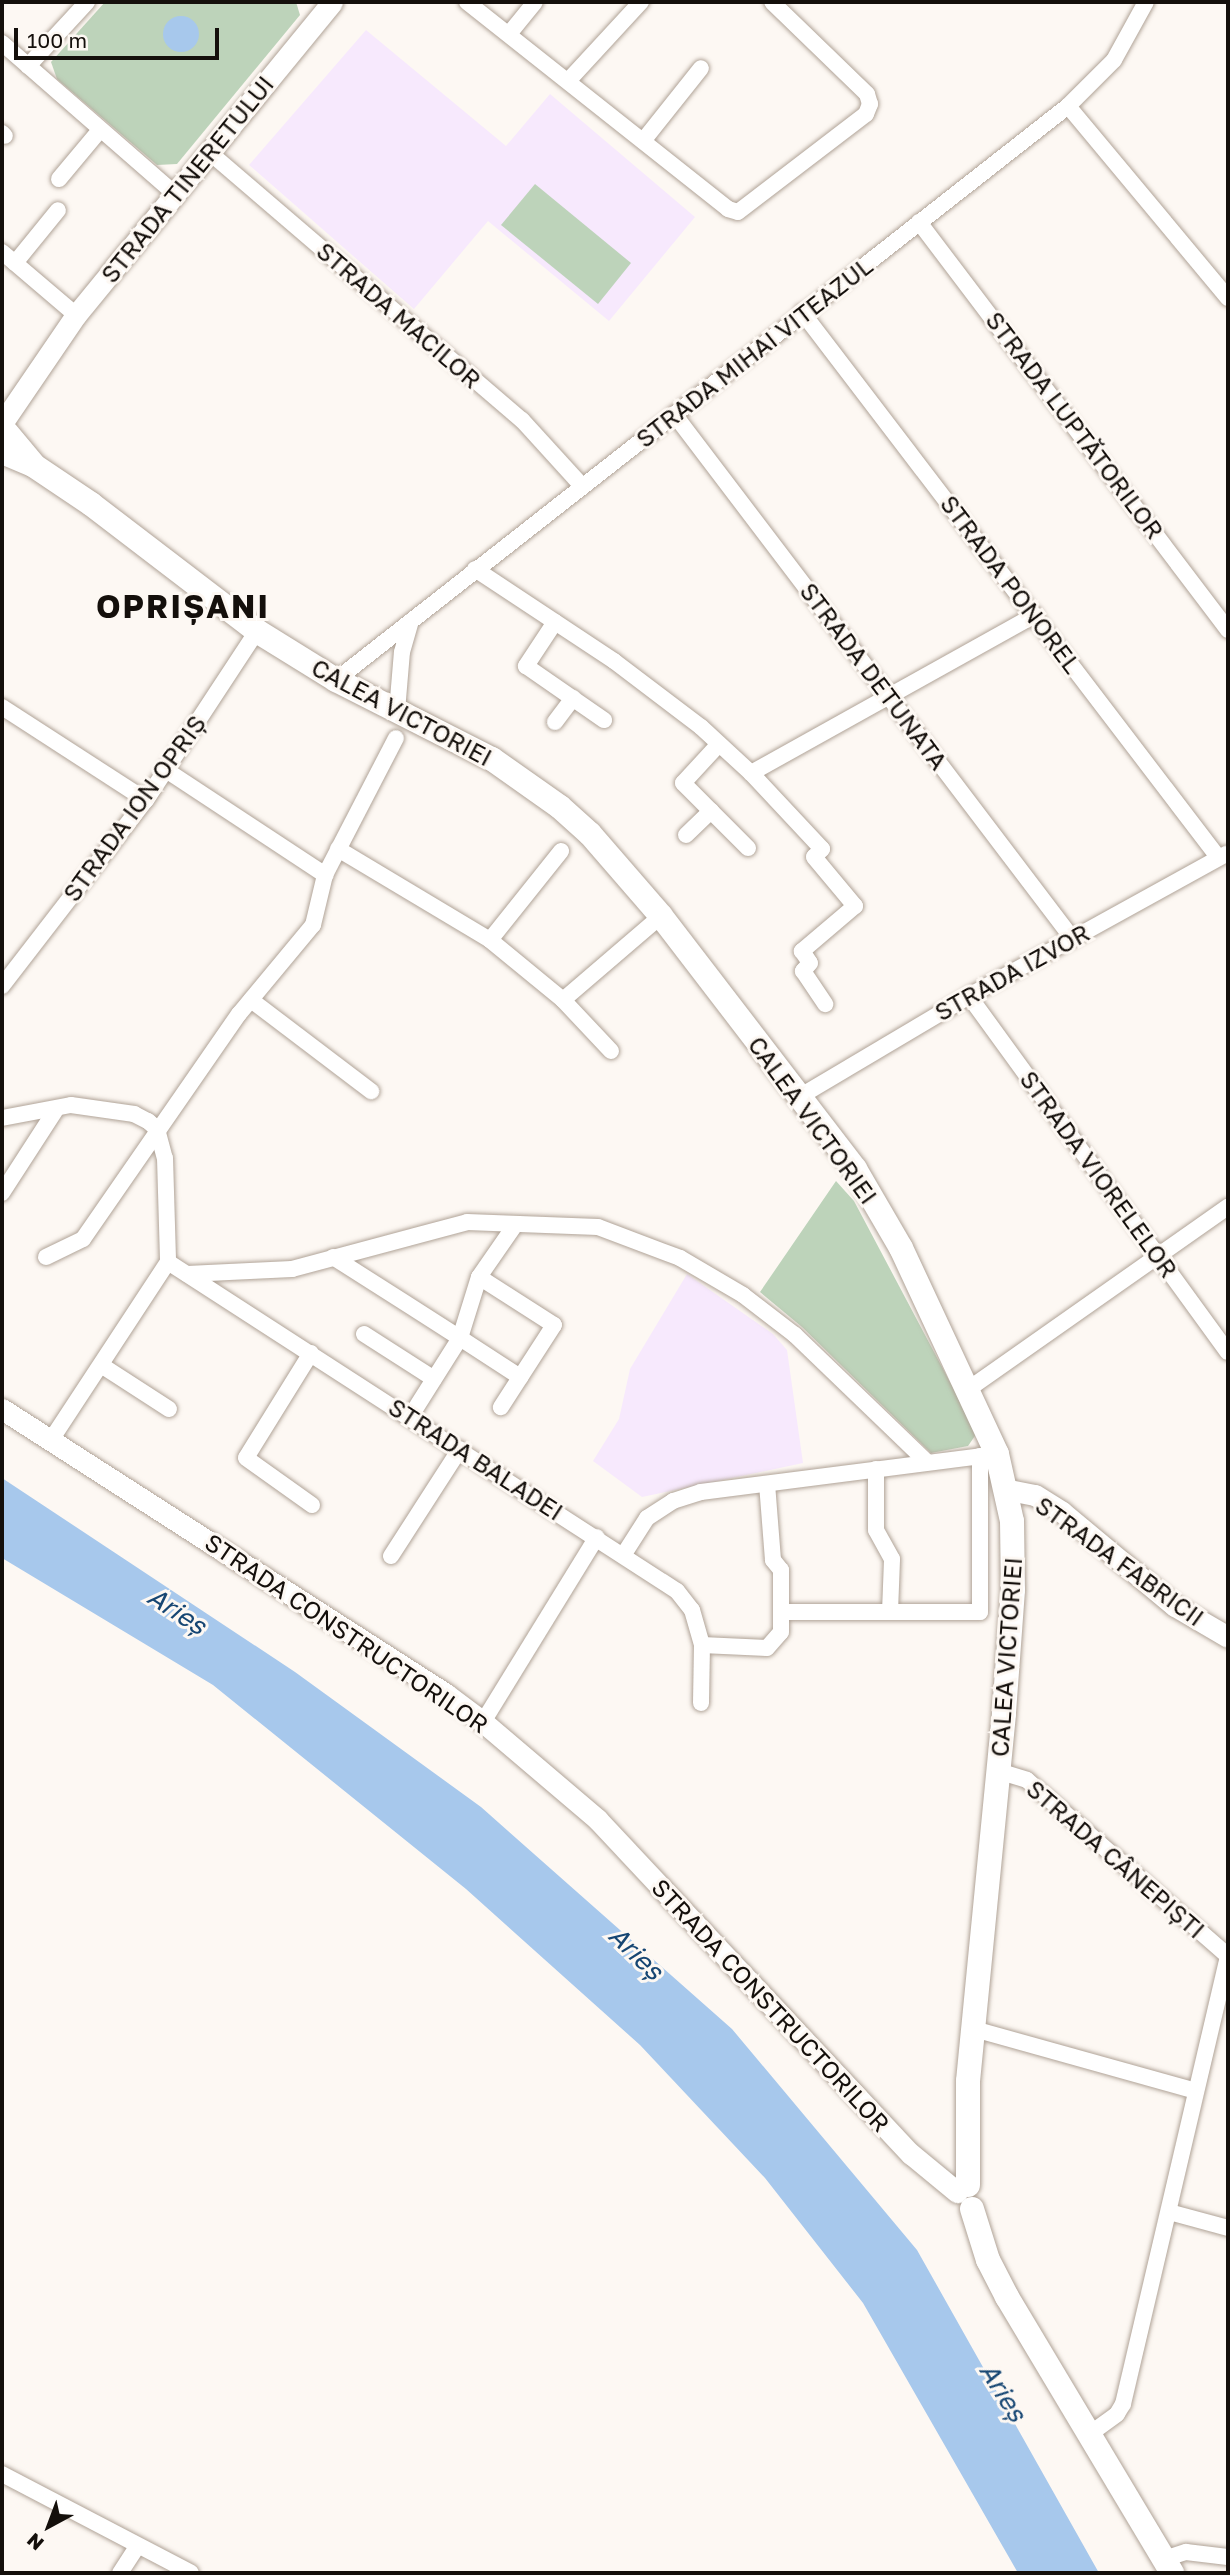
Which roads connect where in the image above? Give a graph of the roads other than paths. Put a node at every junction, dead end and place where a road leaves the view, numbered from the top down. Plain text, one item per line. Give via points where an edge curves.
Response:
1 (88, 2) edge
2 (467, 2) edge
3 (535, 2) edge
4 (640, 2) edge
5 (772, 2) edge
6 (1146, 2) edge
7 (326, 4) edge
8 (509, 34) junction
9 (2, 43) edge
10 (28, 66) junction
11 (701, 68) dead end
12 (568, 81) junction
13 (1068, 106) junction
14 (100, 130) junction
15 (643, 141) junction
16 (209, 152) junction
17 (59, 179) dead end
18 (175, 194) junction
19 (58, 210) dead end
20 (919, 222) junction
21 (7, 259) edge
22 (1228, 298) edge
23 (802, 312) junction
24 (76, 315) junction
25 (674, 414) junction
26 (3, 427) edge
27 (582, 486) junction
28 (475, 569) junction
29 (1035, 615) junction
30 (411, 620) junction
31 (555, 622) junction
32 (1228, 630) edge
33 (257, 631) junction
34 (336, 680) junction
35 (890, 696) junction
36 (572, 698) junction
37 (2, 707) edge
38 (397, 711) junction
39 (604, 720) dead end
40 (555, 722) dead end
41 (396, 738) dead end
42 (719, 744) junction
43 (166, 770) junction
44 (751, 773) junction
45 (146, 800) junction
46 (711, 811) junction
47 (686, 835) dead end
48 (338, 849) junction
49 (748, 849) dead end
50 (561, 851) dead end
51 (1223, 855) edge
52 (324, 875) junction
53 (661, 916) junction
54 (1072, 938) junction
55 (490, 940) junction
56 (3, 982) edge
57 (969, 996) junction
58 (251, 1000) junction
59 (563, 1000) junction
60 (825, 1004) dead end
61 (611, 1051) dead end
62 (371, 1091) dead end
63 (799, 1097) junction
64 (57, 1108) junction
65 (2, 1118) edge
66 (157, 1129) junction
67 (2, 1193) edge
68 (1228, 1207) edge
69 (515, 1225) junction
70 (1159, 1256) junction
71 (46, 1257) dead end
72 (333, 1257) junction
73 (168, 1262) junction
74 (187, 1274) junction
75 (479, 1277) junction
76 (364, 1334) dead end
77 (460, 1338) junction
78 (1228, 1352) edge
79 (311, 1353) junction
80 (101, 1366) junction
81 (520, 1377) junction
82 (434, 1379) junction
83 (970, 1388) junction
84 (502, 1407) dead end
85 (2, 1409) edge
86 (169, 1409) dead end
87 (410, 1417) junction
88 (51, 1440) junction
89 (460, 1449) junction
90 (988, 1455) junction
91 (927, 1462) junction
92 (876, 1469) junction
93 (767, 1484) junction
94 (1009, 1490) junction
95 (312, 1505) dead end
96 (597, 1537) junction
97 (624, 1554) junction
98 (391, 1556) dead end
99 (783, 1612) junction
100 (890, 1612) junction
101 (1228, 1637) edge
102 (702, 1646) junction
103 (701, 1703) dead end
104 (483, 1722) junction
105 (998, 1771) junction
106 (1228, 1957) edge
107 (974, 2029) junction
108 (1196, 2091) junction
109 (966, 2195) junction
110 (1169, 2212) junction
111 (1228, 2228) edge
112 (1087, 2436) junction
113 (2, 2474) edge
114 (136, 2548) junction
115 (1228, 2557) edge
116 (1168, 2566) edge
117 (120, 2573) edge
118 (191, 2573) edge

1 - 10 street
2 - 8 street
3 - 8 street
4 - 12 street
5 - 15 street via 866,94 866,114 738,212
6 - 13 street, STRADA MIHAI VITEAZUL via 1114,60
7 - 16 street, STRADA TINERETULUI
8 - 12 street
9 - 10 street
10 - 14 street
11 - 15 street
12 - 15 street
13 - 20 street, STRADA MIHAI VITEAZUL
13 - 22 street
14 - 17 street
14 - 18 street
16 - 18 street, STRADA TINERETULUI
16 - 27 street, STRADA MACILOR via 522,420
18 - 24 street, STRADA TINERETULUI
19 - 21 street
20 - 23 street, STRADA MIHAI VITEAZUL
20 - 32 street, STRADA LUPTĂTORILOR
21 - 24 street
23 - 25 street, STRADA MIHAI VITEAZUL
23 - 29 street, STRADA PONOREL
24 - 26 street, STRADA TINERETULUI via 43,358
25 - 27 street, STRADA MIHAI VITEAZUL
25 - 35 street, STRADA DETUNATA
26 - 33 main road, CALEA VICTORIEI via 33,465
27 - 28 street, STRADA MIHAI VITEAZUL
28 - 30 street, STRADA MIHAI VITEAZUL
28 - 31 street
29 - 35 street
29 - 51 street, STRADA PONOREL
30 - 34 street, STRADA MIHAI VITEAZUL
30 - 38 street via 402,652
31 - 36 street via 526,666
31 - 42 street via 614,661
33 - 34 main road, CALEA VICTORIEI
33 - 43 street, STRADA ION OPRIȘ
34 - 38 main road, CALEA VICTORIEI
35 - 44 street
35 - 54 street, STRADA DETUNATA
36 - 39 street
36 - 40 street
37 - 45 street
38 - 53 main road, CALEA VICTORIEI via 492,759 560,807 590,834
41 - 48 street
42 - 44 street
42 - 46 street via 683,783
43 - 45 street, STRADA ION OPRIȘ
43 - 52 street
44 - 60 street via 822,849 814,857 855,906 802,951 810,963 803,971
45 - 56 street, STRADA ION OPRIȘ
46 - 47 street
46 - 49 street
48 - 52 street
48 - 55 street
50 - 55 street
51 - 54 street, STRADA IZVOR
52 - 58 street via 313,925
53 - 59 street
53 - 63 main road, CALEA VICTORIEI
54 - 57 street, STRADA IZVOR
55 - 59 street
57 - 63 street, STRADA IZVOR
57 - 70 street, STRADA VIORELELOR
58 - 62 street
58 - 66 street
59 - 61 street
63 - 83 main road, CALEA VICTORIEI via 855,1169
64 - 65 street
64 - 66 street via 71,1105 134,1114
64 - 67 street
66 - 71 street via 83,1239
66 - 73 street via 165,1158
68 - 70 street
69 - 72 street via 467,1222
69 - 75 street
69 - 91 street via 598,1227 693,1265 743,1295 795,1335
70 - 78 street, STRADA VIORELELOR
70 - 83 street
72 - 74 street via 292,1269
72 - 77 street
73 - 74 street, STRADA BALADEI
73 - 80 street
74 - 79 street, STRADA BALADEI
75 - 77 street
75 - 81 street via 554,1325
76 - 82 street
77 - 81 street
77 - 82 street
79 - 87 street, STRADA BALADEI
79 - 95 street via 246,1458
80 - 86 street
80 - 88 street
81 - 84 street
82 - 87 street
83 - 90 main road, CALEA VICTORIEI
85 - 88 street, STRADA CONSTRUCTORILOR
87 - 89 street, STRADA BALADEI
88 - 104 street, STRADA CONSTRUCTORILOR
89 - 96 street, STRADA BALADEI
89 - 98 street
90 - 91 street
90 - 94 main road, CALEA VICTORIEI
90 - 100 street via 980,1612
91 - 92 street
92 - 93 street
92 - 100 street via 876,1530 892,1559
93 - 97 street via 702,1492 673,1502 647,1518
93 - 99 street
94 - 101 street, STRADA FABRICII via 1035,1495 1062,1512 1175,1606
94 - 105 main road, CALEA VICTORIEI via 1013,1590
96 - 97 street, STRADA BALADEI
96 - 104 street
97 - 102 street, STRADA BALADEI via 685,1599
99 - 100 street
99 - 102 street via 781,1632 767,1648
102 - 103 street
104 - 109 street, STRADA CONSTRUCTORILOR via 598,1820 911,2154
105 - 106 street, STRADA CÂNEPIȘTI via 1027,1780
105 - 107 main road, CALEA VICTORIEI
106 - 108 street
107 - 108 street
107 - 109 main road, CALEA VICTORIEI
108 - 110 street
109 - 112 main road, CALEA VICTORIEI via 988,2260
110 - 111 street
110 - 112 street via 1123,2404
112 - 116 main road, CALEA VICTORIEI
113 - 114 street
114 - 117 street
114 - 118 street
115 - 116 street via 1186,2552

